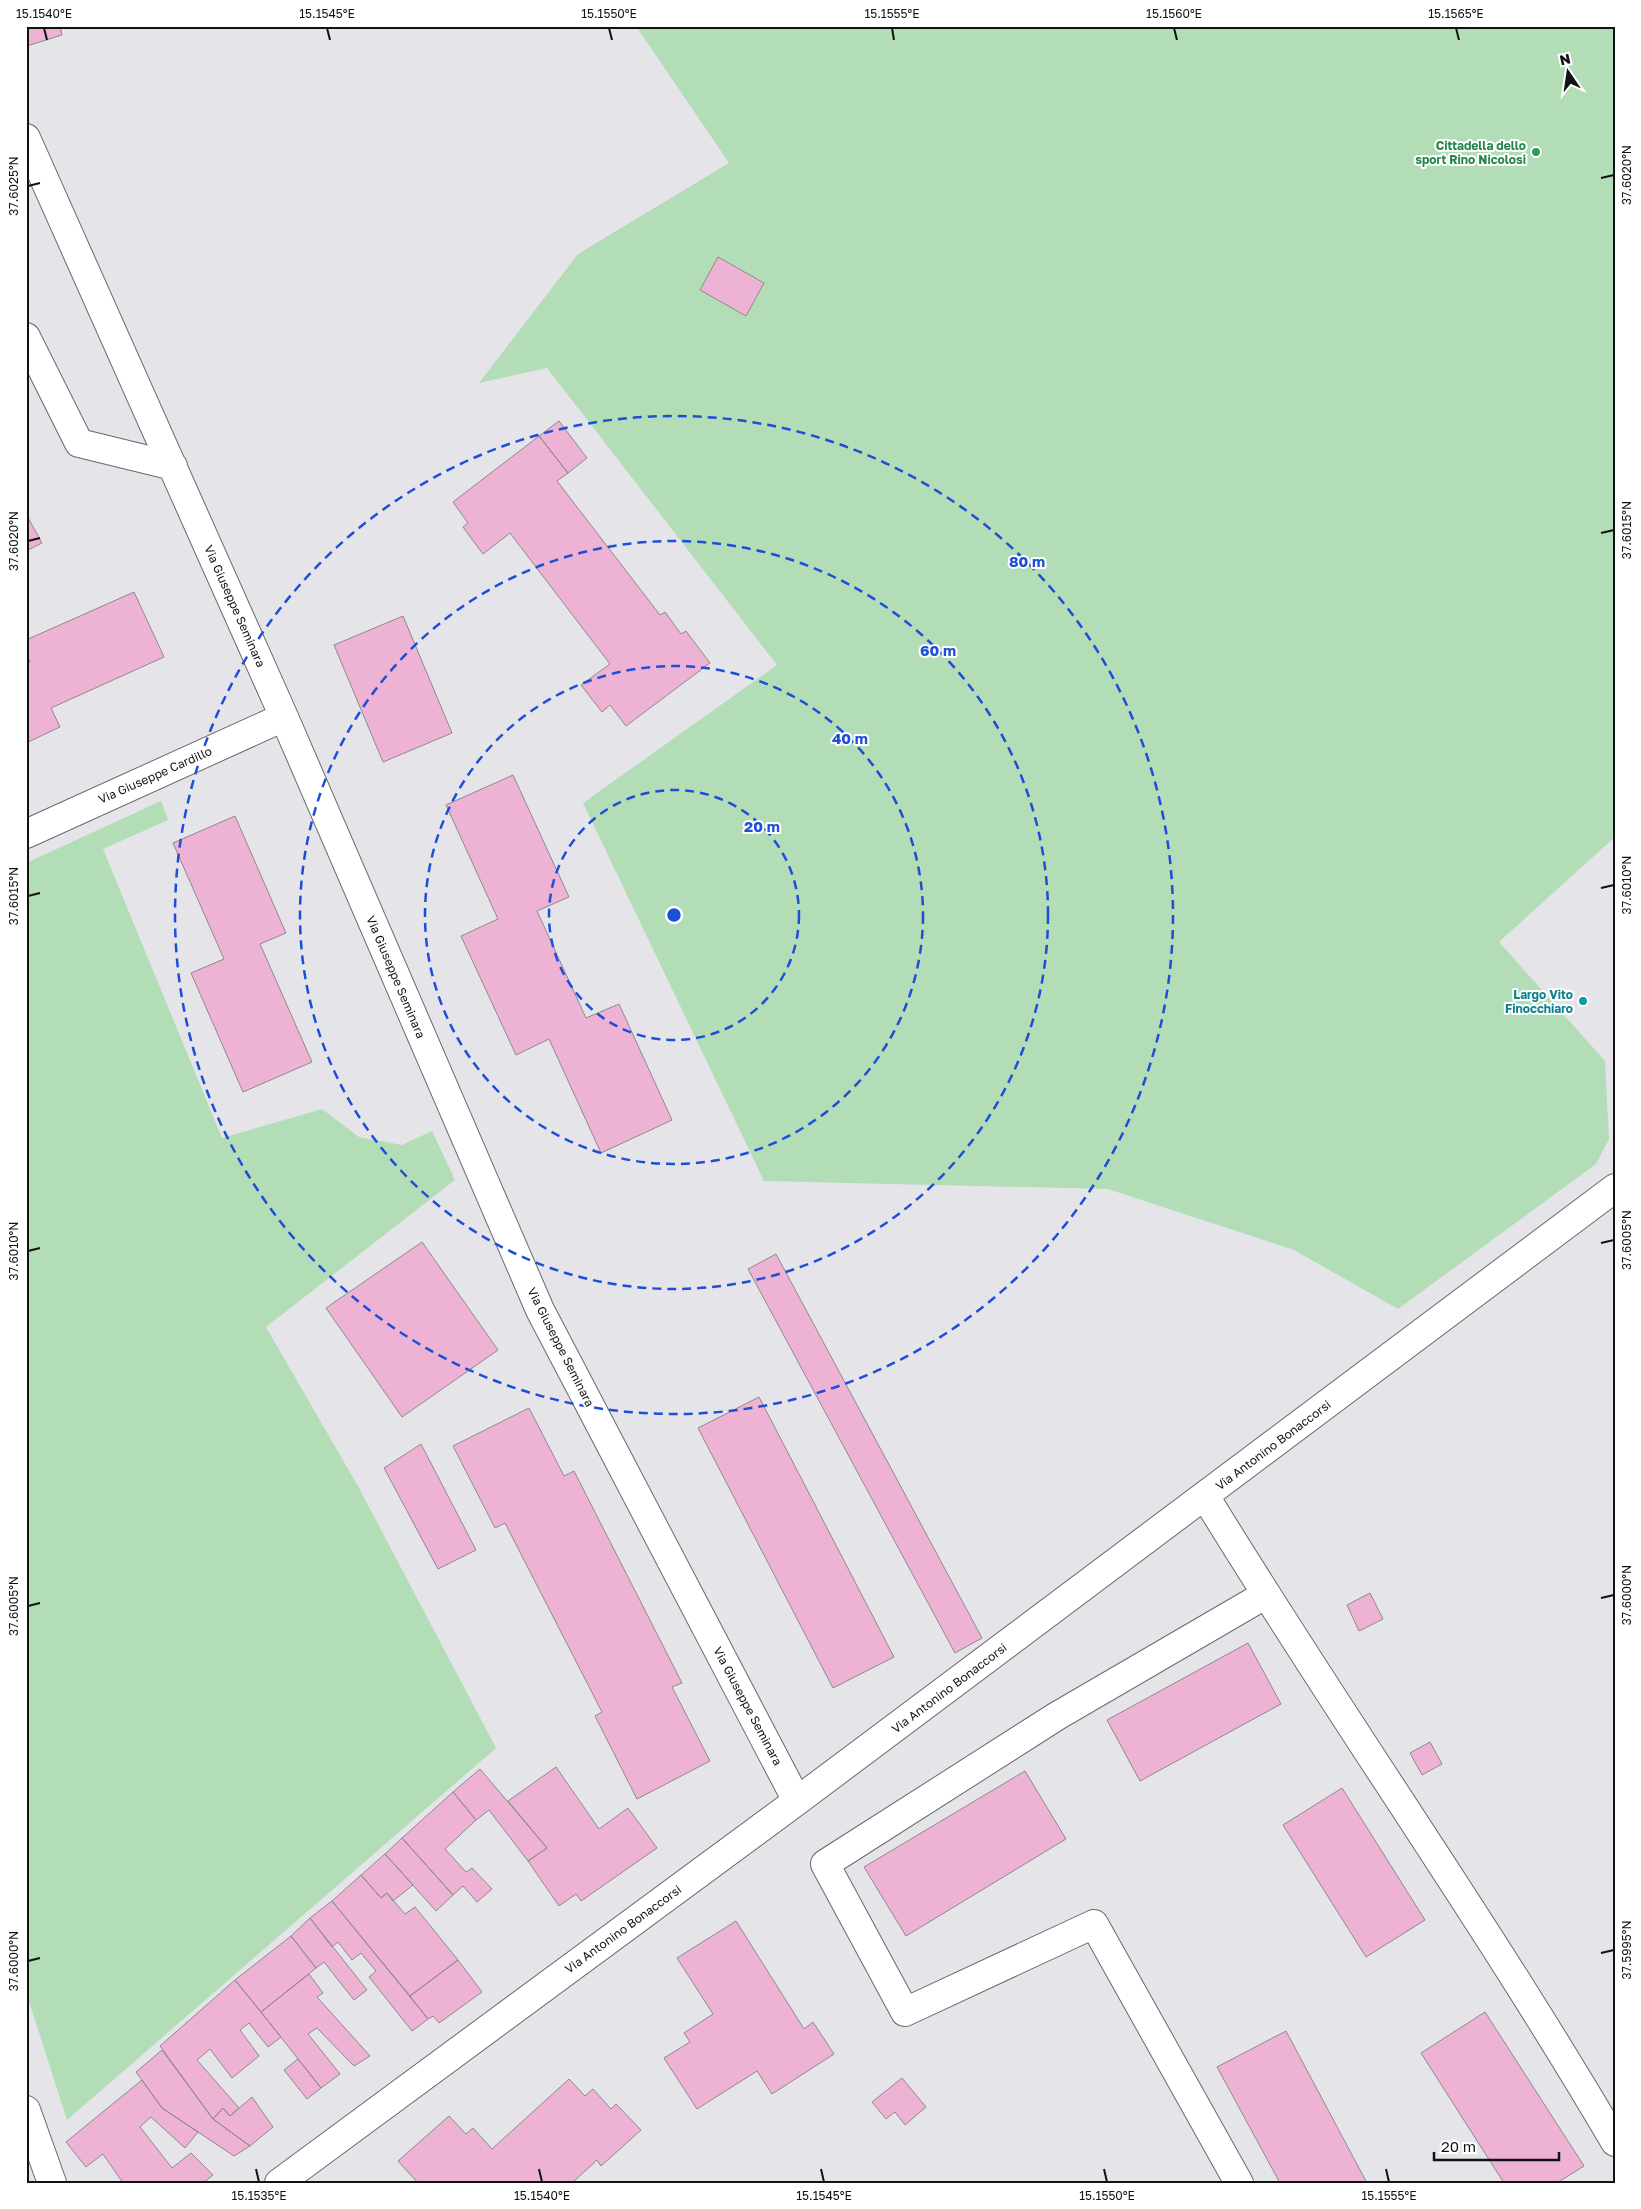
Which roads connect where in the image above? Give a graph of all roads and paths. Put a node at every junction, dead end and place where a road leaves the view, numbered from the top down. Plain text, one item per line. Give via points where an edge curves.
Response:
1 (26, 138) edge
2 (26, 337) edge
3 (173, 466) junction
4 (284, 717) junction
5 (26, 834) edge
6 (1615, 1188) edge
7 (1205, 1496) junction
8 (1265, 1595) junction
9 (797, 1801) junction
10 (26, 2110) edge
11 (1615, 2142) edge
12 (52, 2183) edge
13 (279, 2183) edge
14 (1239, 2183) edge

1 - 3 street, Via Giuseppe Seminara
2 - 3 street via 79,443
3 - 4 street, Via Giuseppe Seminara
4 - 5 street, Via Giuseppe Cardillo
4 - 9 street, Via Giuseppe Seminara via 540,1310
6 - 7 street, Via Antonino Bonaccorsi
7 - 8 street
7 - 9 street, Via Antonino Bonaccorsi
8 - 11 street via 1559,2046
8 - 14 street via 1057,1716 825,1864 905,2012 1094,1924
9 - 13 street, Via Antonino Bonaccorsi
10 - 12 street

